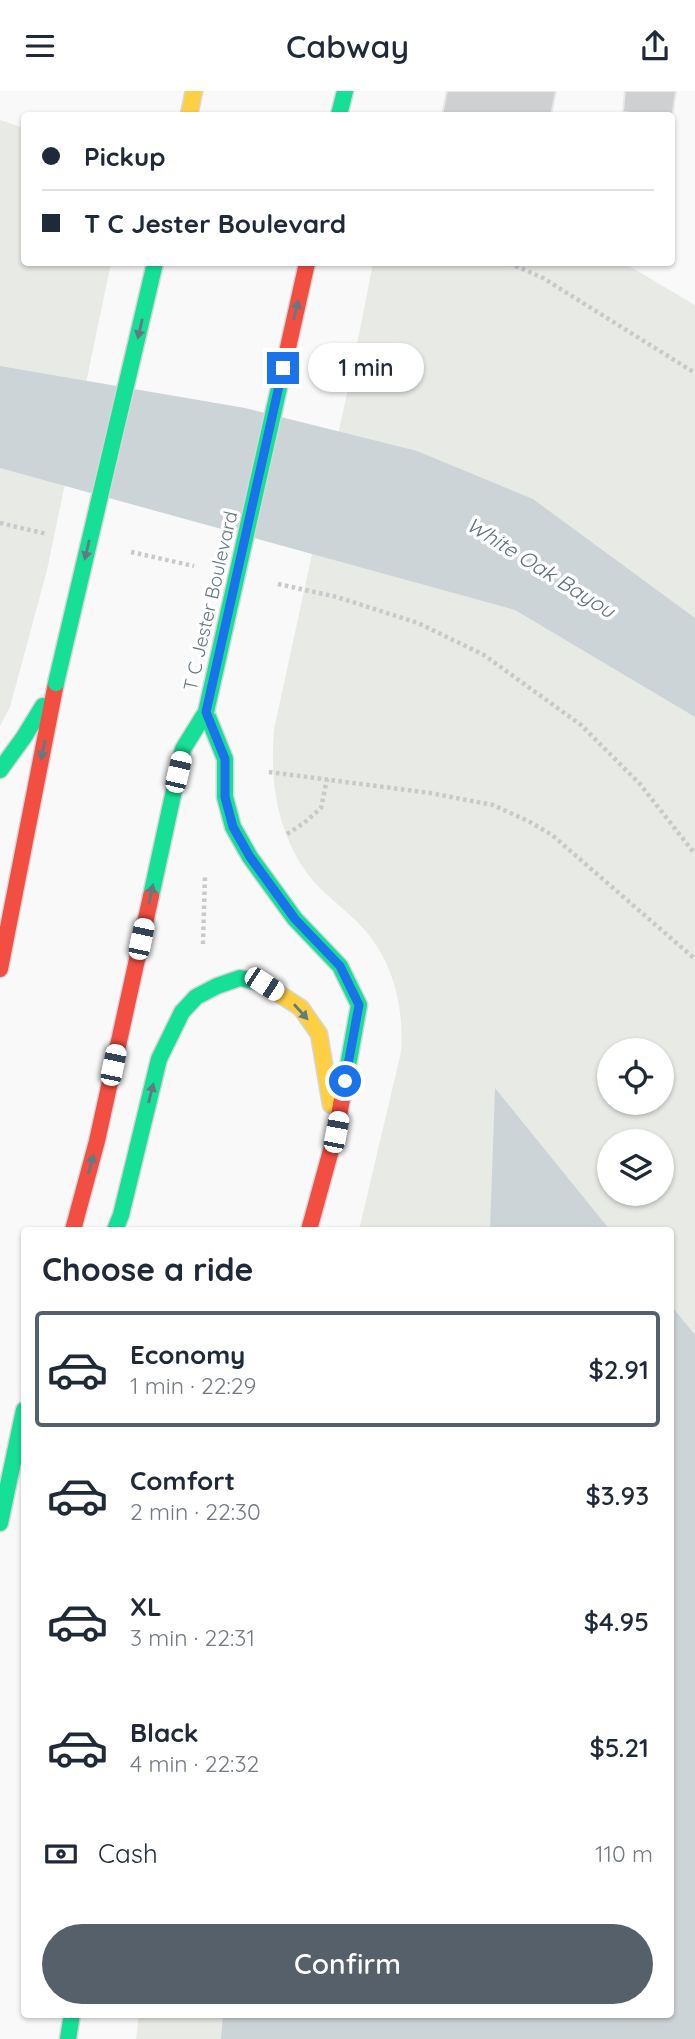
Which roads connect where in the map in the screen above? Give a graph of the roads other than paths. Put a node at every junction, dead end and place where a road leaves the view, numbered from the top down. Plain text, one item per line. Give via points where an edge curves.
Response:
1 (194, 91) edge
2 (345, 91) edge
3 (190, 112) edge
4 (340, 112) edge
5 (154, 266) edge
6 (306, 266) edge
7 (56, 683) junction
8 (206, 712) junction
9 (0, 770) edge
10 (0, 969) edge
11 (336, 1132) junction
12 (74, 1227) edge
13 (116, 1227) edge
14 (310, 1227) edge
15 (21, 1425) edge
16 (0, 1523) edge
17 (71, 2018) edge
18 (68, 2039) edge

1 - 3 main road
2 - 4 main road
5 -> 7 main road, bridge
8 -> 6 main road, T C Jester Boulevard, bridge
7 - 9 main road
7 -> 10 main road
8 - 11 main road via 225,759 225,797 233,827 295,919 340,966 359,1005
12 -> 8 main road, T C Jester Boulevard via 183,749
13 -> 11 main road via 159,1059 182,1012 196,997 217,986 240,978 264,984 301,1008 319,1034
11 - 14 main road
15 - 16 main road
17 - 18 main road

